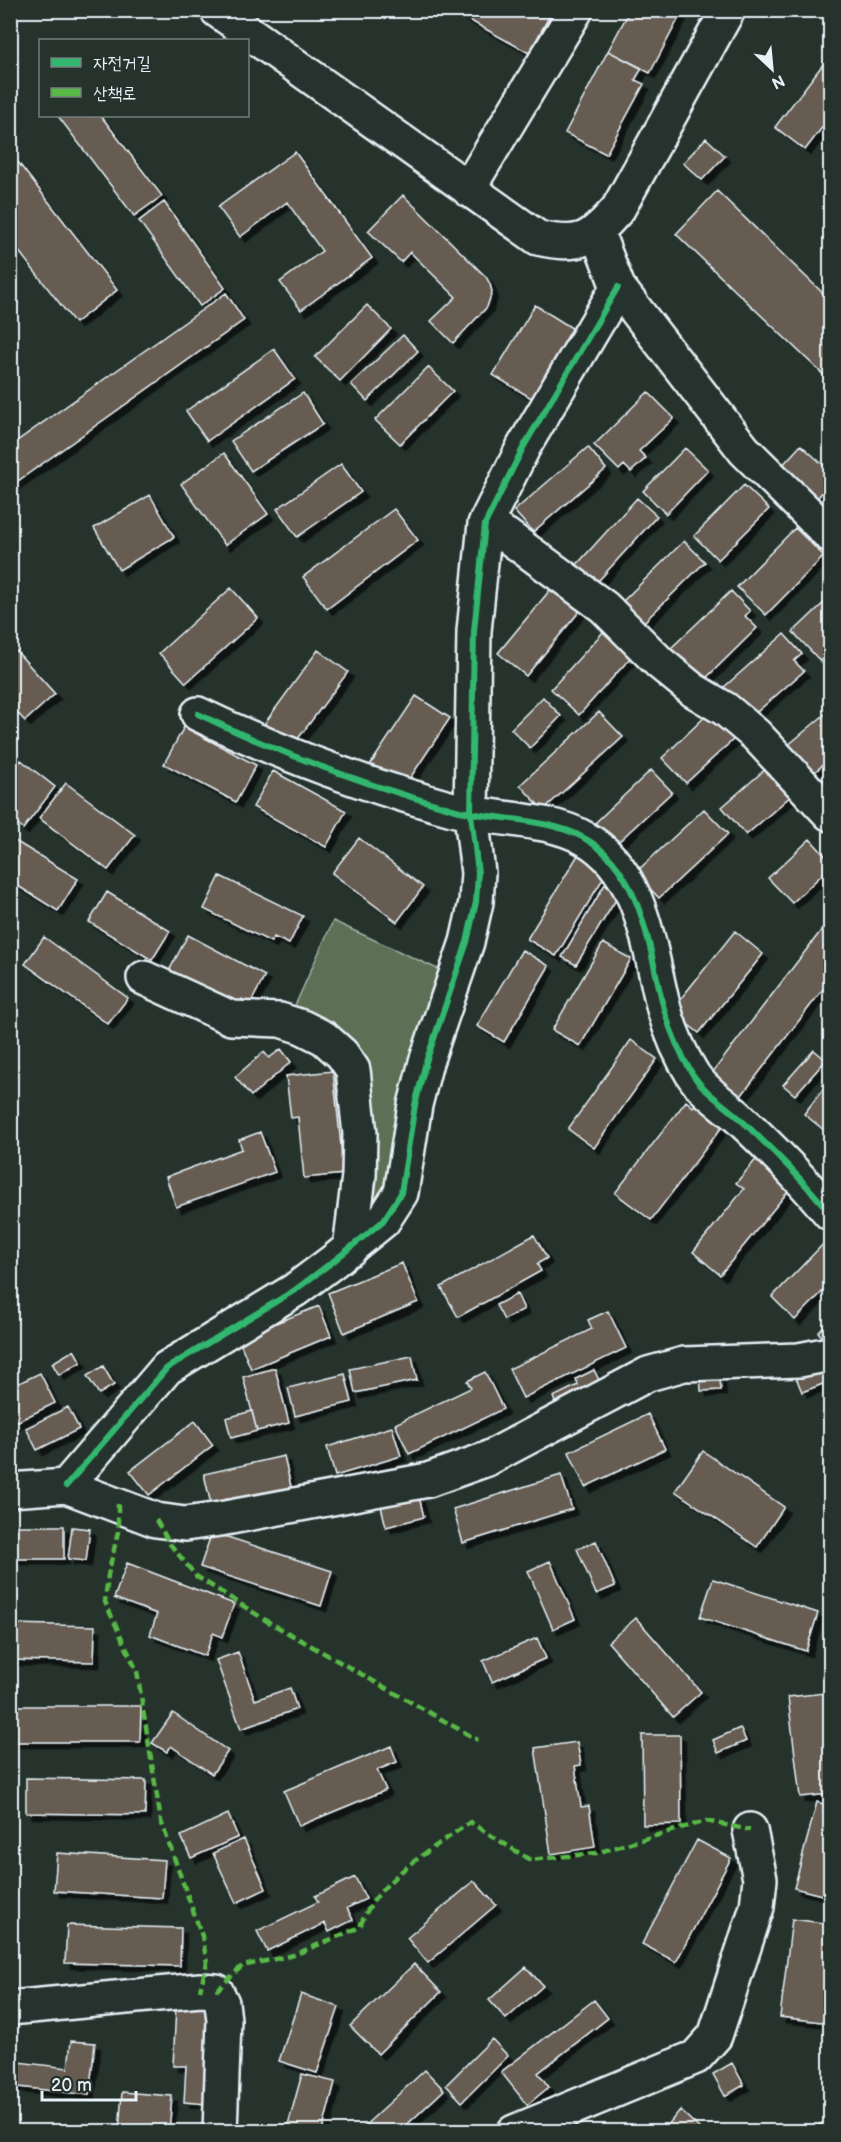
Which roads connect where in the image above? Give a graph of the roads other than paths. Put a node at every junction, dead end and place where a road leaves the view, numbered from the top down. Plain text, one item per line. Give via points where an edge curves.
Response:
1 (217, 10) edge
2 (576, 10) edge
3 (728, 10) edge
4 (468, 189) junction
5 (597, 233) junction
6 (618, 287) junction
7 (485, 524) junction
8 (831, 535) edge
9 (198, 714) dead end
10 (471, 814) junction
11 (831, 814) edge
12 (144, 978) dead end
13 (831, 1213) edge
14 (350, 1249) junction
15 (831, 1354) edge
16 (66, 1486) junction
17 (10, 1490) edge
18 (750, 1830) dead end
19 (10, 2008) edge
20 (220, 2132) edge
21 (514, 2132) edge

1 - 4 street
2 - 4 street
3 - 5 street via 639,177
4 - 5 street via 538,238 567,244
5 - 6 street
6 - 7 street via 524,446
6 - 8 street via 744,450
7 - 10 street via 474,631
7 - 11 street via 604,607 660,663 756,735
9 - 10 street via 274,750 343,776
10 - 13 street via 558,828 584,837 611,861 623,875 652,946 664,1010 693,1075
10 - 14 street via 478,873 476,902 467,942 426,1062 401,1193 383,1221
12 - 14 street via 231,1018 280,1020 302,1027 324,1038 342,1054 353,1070 360,1134 360,1176
14 - 16 street via 295,1290 167,1368
15 - 16 street via 799,1360 675,1367 648,1374 487,1459 428,1480 231,1517 185,1524 156,1520
16 - 17 street
18 - 21 street via 760,1879 758,1907 715,2036 696,2057
19 - 20 street via 216,1991 224,2020

